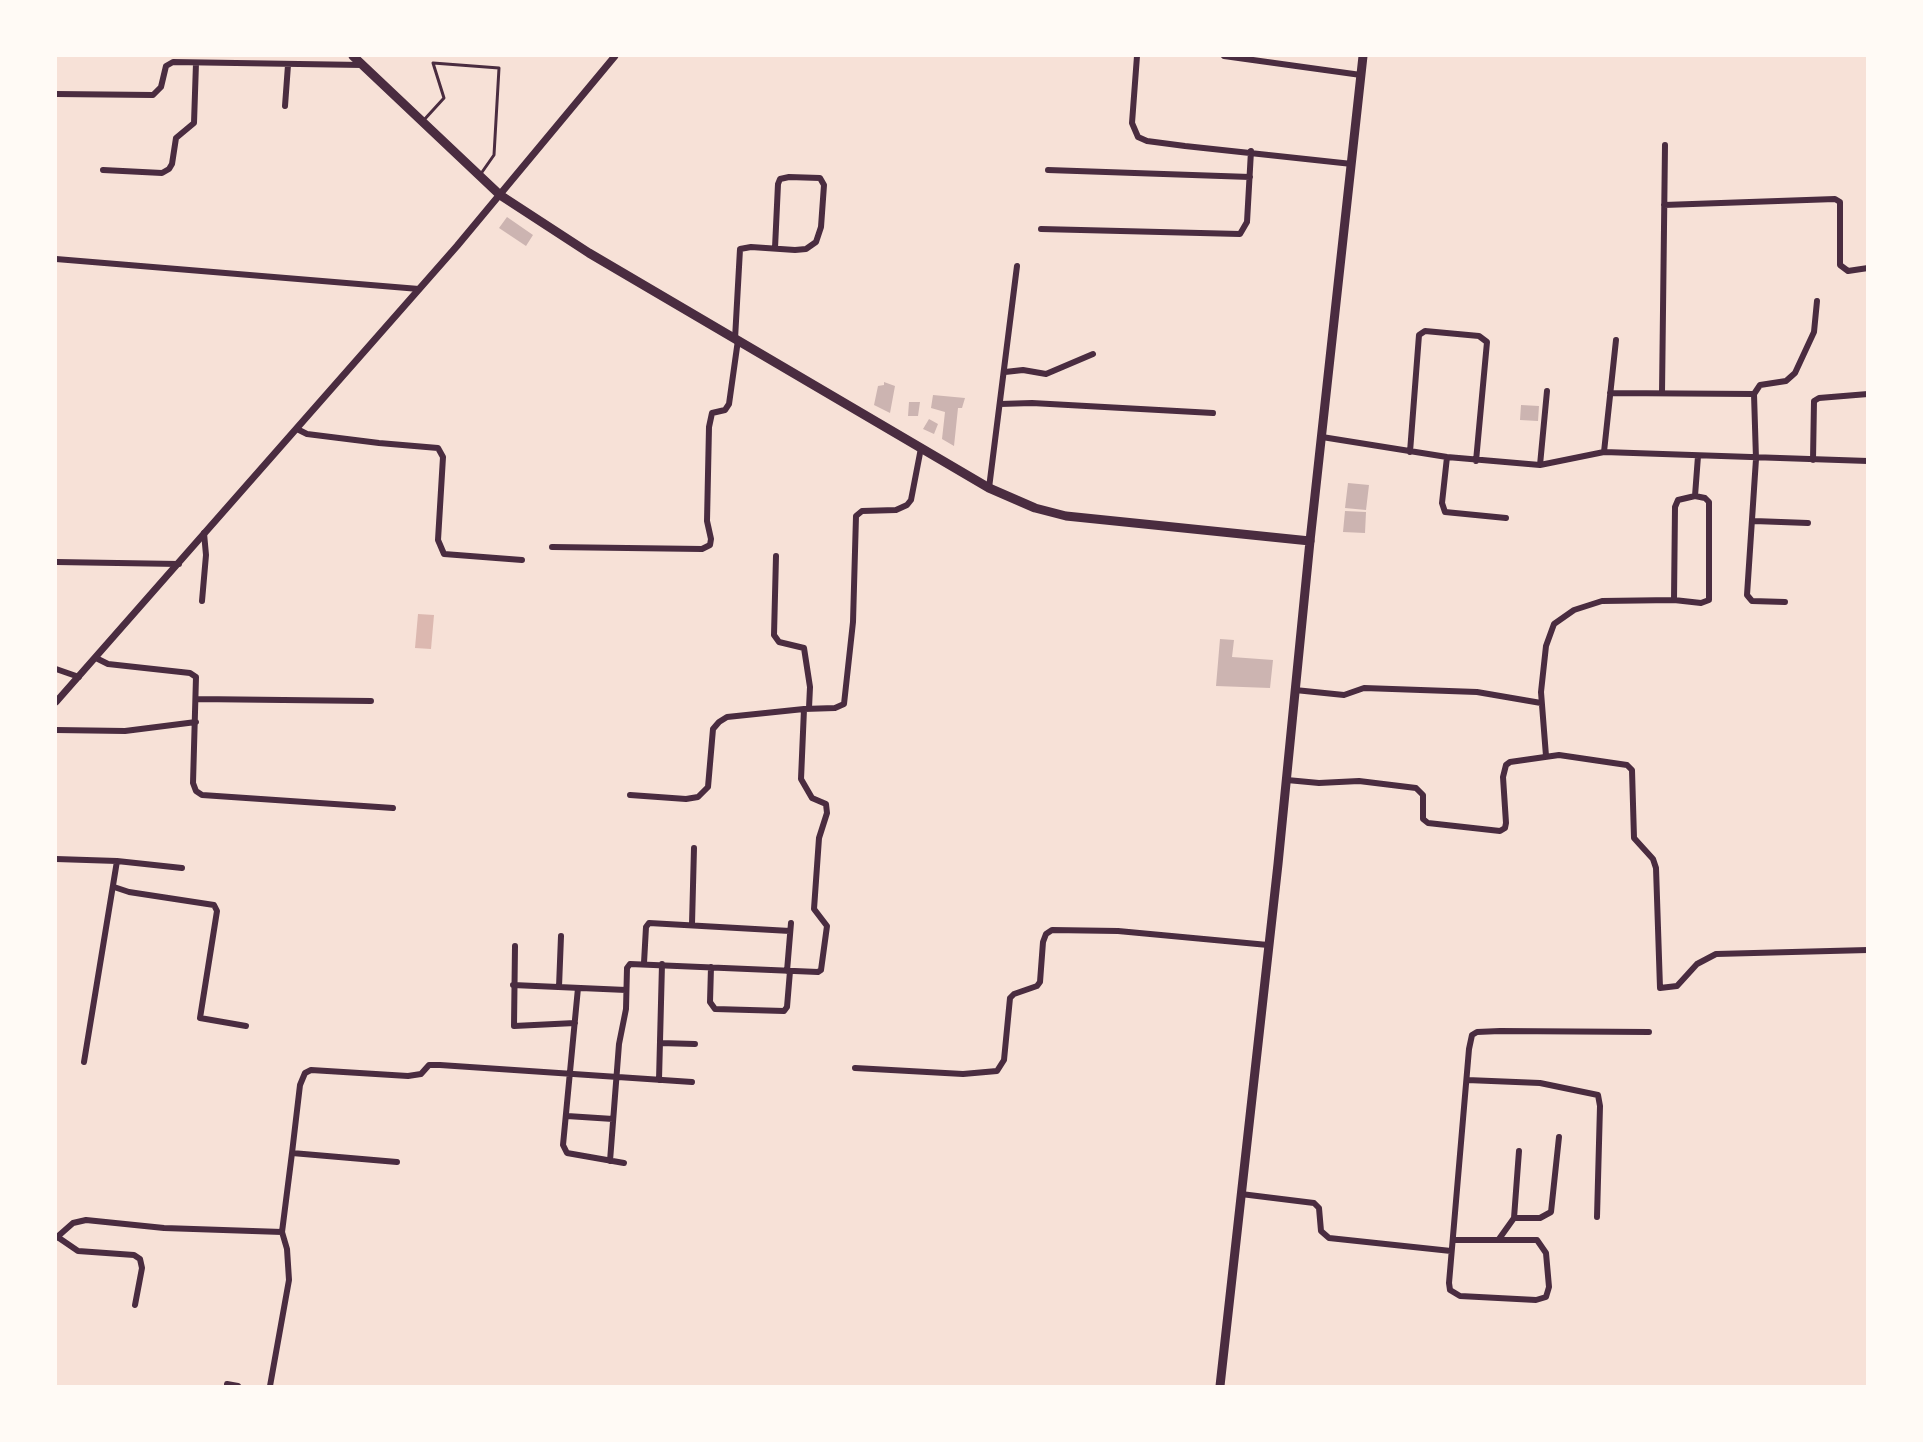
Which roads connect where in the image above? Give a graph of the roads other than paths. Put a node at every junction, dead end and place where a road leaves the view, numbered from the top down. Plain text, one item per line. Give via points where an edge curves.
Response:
1 (352, 56) edge
2 (615, 56) edge
3 (1137, 56) edge
4 (1224, 56) edge
5 (1363, 56) edge
6 (196, 63) junction
7 (288, 65) junction
8 (362, 65) junction
9 (1361, 75) junction
10 (56, 94) edge
11 (285, 106) dead end
12 (422, 122) junction
13 (1665, 145) dead end
14 (1251, 151) junction
15 (1352, 164) junction
16 (103, 170) dead end
17 (1048, 170) dead end
18 (479, 176) junction
19 (1250, 177) junction
20 (500, 195) junction
21 (1664, 206) junction
22 (1041, 229) dead end
23 (775, 248) junction
24 (56, 259) edge
25 (1017, 266) dead end
26 (1868, 268) edge
27 (419, 289) junction
28 (1817, 301) dead end
29 (737, 340) junction
30 (1616, 340) dead end
31 (1093, 354) dead end
32 (1005, 372) junction
33 (1547, 391) dead end
34 (1610, 393) junction
35 (1662, 393) junction
36 (1754, 394) junction
37 (1868, 394) edge
38 (1000, 404) junction
39 (1213, 413) dead end
40 (297, 429) junction
41 (1322, 437) junction
42 (921, 448) junction
43 (1604, 452) junction
44 (1410, 453) junction
45 (1698, 456) junction
46 (1447, 458) junction
47 (1756, 459) junction
48 (1813, 460) junction
49 (1476, 461) junction
50 (1868, 461) edge
51 (1540, 465) junction
52 (989, 488) junction
53 (1695, 496) junction
54 (1506, 518) dead end
55 (1754, 521) junction
56 (1808, 523) dead end
57 (204, 533) junction
58 (1310, 541) junction
59 (552, 547) dead end
60 (776, 556) dead end
61 (522, 560) dead end
62 (56, 562) edge
63 (179, 564) junction
64 (1674, 600) junction
65 (202, 602) dead end
66 (1785, 602) dead end
67 (96, 658) junction
68 (56, 669) edge
69 (79, 677) junction
70 (1295, 690) junction
71 (196, 699) junction
72 (371, 701) dead end
73 (56, 702) edge
74 (1541, 703) junction
75 (806, 708) junction
76 (196, 722) junction
77 (56, 730) edge
78 (1546, 756) junction
79 (1287, 780) junction
80 (630, 795) dead end
81 (393, 808) dead end
82 (694, 848) dead end
83 (56, 859) edge
84 (117, 861) junction
85 (182, 868) dead end
86 (114, 887) junction
87 (791, 922) dead end
88 (692, 924) junction
89 (790, 931) junction
90 (561, 936) dead end
91 (1268, 945) junction
92 (515, 946) dead end
93 (1868, 950) edge
94 (644, 963) junction
95 (662, 964) junction
96 (711, 966) junction
97 (789, 971) junction
98 (513, 985) junction
99 (560, 987) junction
100 (578, 988) junction
101 (626, 990) junction
102 (575, 1023) junction
103 (246, 1026) dead end
104 (1649, 1032) dead end
105 (660, 1043) junction
106 (695, 1044) dead end
107 (84, 1062) dead end
108 (855, 1068) dead end
109 (572, 1075) junction
110 (617, 1077) junction
111 (659, 1080) junction
112 (1467, 1080) junction
113 (692, 1082) dead end
114 (567, 1116) junction
115 (613, 1119) junction
116 (1559, 1137) dead end
117 (1519, 1151) dead end
118 (292, 1153) junction
119 (610, 1161) junction
120 (397, 1162) dead end
121 (624, 1163) dead end
122 (1241, 1194) junction
123 (1597, 1217) dead end
124 (1514, 1218) junction
125 (282, 1232) junction
126 (57, 1238) edge
127 (1499, 1239) junction
128 (1453, 1240) junction
129 (1451, 1251) junction
130 (135, 1305) dead end
131 (227, 1384) dead end
132 (238, 1386) edge
133 (270, 1386) edge
134 (1220, 1386) edge

1 - 8 main road
2 - 20 street
3 - 14 street via 1132,123 1138,137 1185,146
4 - 9 street
5 - 9 main road
6 - 7 street
6 - 10 street via 169,63 161,87 153,95
6 - 16 street via 194,123 176,138 169,169 162,173
7 - 8 street
7 - 11 street
8 - 12 main road
9 - 15 main road
12 - 18 main road
12 - 18 lane via 444,98 433,63 499,68 494,155
13 - 21 street
14 - 15 street
14 - 19 street
15 - 41 main road
17 - 19 street
18 - 20 main road
19 - 22 street via 1247,222 1240,234
20 - 27 street
20 - 29 main road via 589,253
21 - 26 street via 1835,199 1840,202 1840,265 1848,272
21 - 35 street
23 - 23 street via 806,249 816,242 824,185 820,178 780,179
23 - 29 street via 744,247 738,253
24 - 27 street
25 - 32 street
27 - 40 street
28 - 36 street via 1814,332 1795,373 1786,381 1757,387
29 - 42 main road
29 - 59 street via 729,404 725,410 712,413 709,428 710,545 702,549
30 - 34 street
31 - 32 street via 1046,374
32 - 38 street
33 - 51 street
34 - 35 street
34 - 43 street
35 - 36 street
36 - 47 street
37 - 48 street via 1814,401
38 - 39 street
38 - 52 street
40 - 57 street
40 - 61 street via 307,434 438,448 443,457 438,540 444,554
41 - 44 street
41 - 58 main road
42 - 52 main road
42 - 75 street via 907,505 896,510 862,511 856,516 853,622 845,700 840,707
43 - 45 street
43 - 51 street
44 - 46 street
44 - 49 street via 1419,335 1425,331 1479,336 1487,342
45 - 47 street
45 - 53 street
46 - 49 street
46 - 54 street via 1442,503 1445,512
47 - 48 street
47 - 55 street
48 - 50 street
49 - 51 street
52 - 58 main road via 1035,508 1066,516
53 - 64 street via 1678,500 1675,507
53 - 64 street via 1709,502 1709,600
55 - 56 street
55 - 66 street via 1748,600
57 - 63 street
57 - 65 street
58 - 70 main road
60 - 75 street via 774,635 779,642 804,648 810,687
62 - 63 street
63 - 67 street
64 - 74 street via 1602,601 1563,616 1549,633
67 - 69 street
67 - 71 street via 108,664 194,674 198,682
68 - 69 street
69 - 73 street
70 - 74 street via 1344,695 1365,688 1477,692
70 - 79 main road
71 - 72 street
71 - 76 street
74 - 78 street
75 - 80 street via 727,717 719,722 713,729 708,787 698,797
75 - 97 street via 801,779 812,798 825,804 814,909 827,926 821,970
76 - 77 street via 125,731
76 - 81 street via 193,783 202,795
78 - 79 street via 1506,765 1506,823 1500,831 1428,823 1423,819 1423,795 1416,789 1359,781
78 - 93 street via 1620,763 1632,770 1634,838 1656,868 1660,988 1677,986 1697,964 1716,954
79 - 91 main road
82 - 88 street
83 - 84 street
84 - 85 street
84 - 86 street
86 - 103 street via 143,895 206,902 216,908 200,1018
86 - 107 street
87 - 89 street
88 - 89 street
88 - 94 street via 649,923
89 - 97 street
90 - 99 street
91 - 108 street via 1118,930 1052,930 1043,942 1040,982 1010,998 1004,1060 997,1071 963,1074
91 - 122 main road
92 - 98 street
94 - 95 street
94 - 101 street via 635,962 627,968
95 - 96 street
95 - 105 street
96 - 97 street
96 - 97 street via 710,1002 715,1009 784,1011
98 - 99 street
98 - 102 street via 514,1026
99 - 100 street
100 - 101 street
100 - 102 street
101 - 110 street
102 - 109 street
104 - 112 street via 1477,1032 1470,1042
105 - 106 street
105 - 111 street
109 - 110 street
109 - 114 street
109 - 118 street via 440,1065 429,1065 421,1074 408,1077 311,1070 305,1073 300,1085
110 - 111 street
110 - 115 street
111 - 113 street
112 - 123 street via 1540,1083 1598,1095
112 - 128 street
114 - 115 street
114 - 119 street via 563,1146 567,1153
115 - 119 street
116 - 124 street via 1551,1212 1540,1218
117 - 124 street
118 - 120 street
118 - 125 street
119 - 121 street
122 - 129 street via 1314,1203 1319,1208 1321,1231 1329,1238
122 - 134 main road
124 - 127 street
125 - 126 street via 80,1221
125 - 133 street via 289,1280
126 - 130 street via 78,1251 134,1255 140,1259
127 - 128 street
127 - 129 street via 1532,1239 1545,1247 1546,1297 1453,1294 1449,1283
128 - 129 street
131 - 132 street

